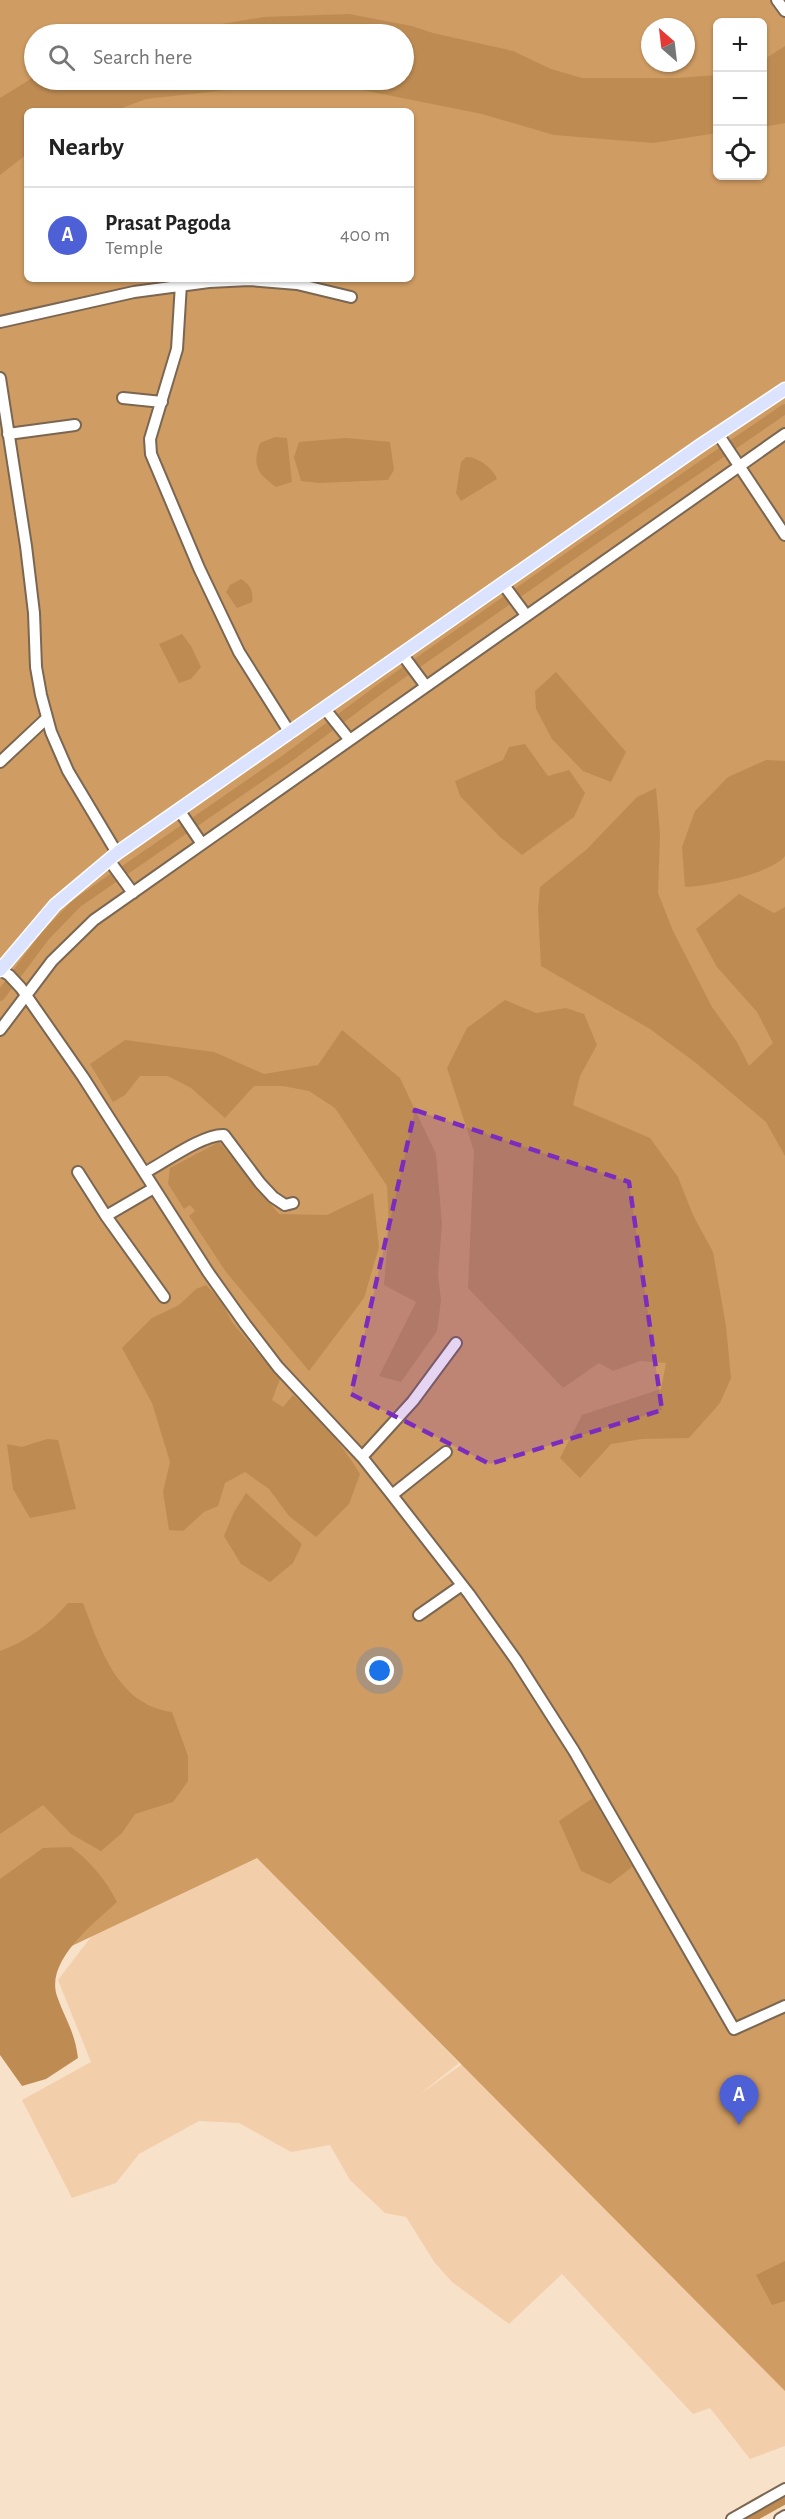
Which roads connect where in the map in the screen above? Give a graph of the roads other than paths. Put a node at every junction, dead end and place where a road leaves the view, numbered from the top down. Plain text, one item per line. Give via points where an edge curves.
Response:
1 (215, 282) edge
2 (273, 282) edge
3 (181, 284) junction
4 (351, 297) dead end
5 (0, 322) edge
6 (0, 378) edge
7 (785, 389) edge
8 (123, 398) dead end
9 (162, 402) junction
10 (75, 425) dead end
11 (8, 434) junction
12 (718, 434) junction
13 (785, 434) edge
14 (738, 463) junction
15 (785, 535) edge
16 (503, 584) junction
17 (526, 615) junction
18 (402, 654) junction
19 (423, 682) junction
20 (325, 709) junction
21 (47, 718) junction
22 (290, 733) junction
23 (349, 740) junction
24 (0, 762) edge
25 (183, 815) junction
26 (199, 840) junction
27 (113, 856) junction
28 (134, 893) junction
29 (4, 972) edge
30 (24, 992) junction
31 (0, 1030) edge
32 (78, 1172) dead end
33 (146, 1172) junction
34 (154, 1188) junction
35 (293, 1203) dead end
36 (106, 1216) junction
37 (164, 1297) dead end
38 (456, 1343) dead end
39 (446, 1452) dead end
40 (362, 1457) junction
41 (392, 1495) junction
42 (462, 1585) junction
43 (419, 1615) dead end
44 (785, 2006) edge
45 (785, 2489) edge
46 (785, 2516) edge
47 (732, 2519) edge
48 (780, 2519) edge

1 - 3 street
2 - 4 street
3 - 5 street
3 - 9 street via 177,349
6 - 11 street
7 - 12 main road
8 - 9 street
9 - 22 street via 150,440 153,464 239,652
10 - 11 street
11 - 21 street via 34,613 36,668
12 - 14 street
12 - 16 main road
13 - 14 street
14 - 15 street
14 - 17 street
16 - 17 street
16 - 18 main road
17 - 19 street
18 - 19 street
18 - 20 main road
19 - 23 street
20 - 22 main road
20 - 23 street
21 - 24 street
21 - 27 street via 68,771
22 - 25 main road
23 - 26 street
25 - 26 street
25 - 27 main road
26 - 28 street
27 - 28 street
27 - 29 main road via 55,905
28 - 30 street via 94,920
29 - 30 street
30 - 31 street
30 - 33 street
32 - 36 street
33 - 34 street
33 - 35 street via 216,1135 224,1135 273,1197 285,1205
34 - 36 street
34 - 40 street via 245,1324
36 - 37 street
38 - 40 street via 413,1401
39 - 41 street
40 - 41 street
41 - 42 street
42 - 43 street
42 - 44 street via 574,1751 734,2029
45 - 47 street
46 - 48 street

